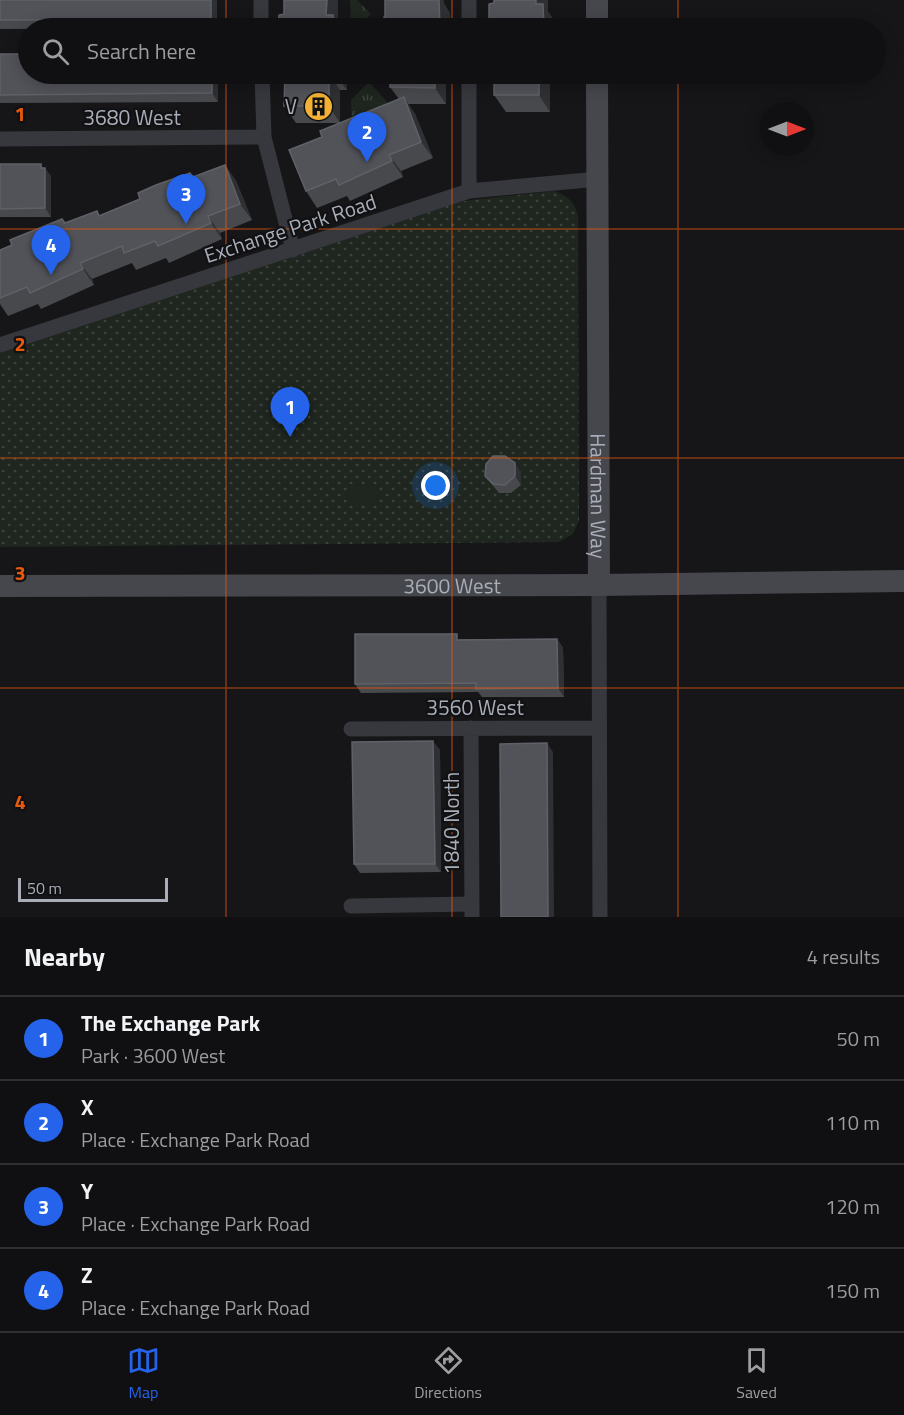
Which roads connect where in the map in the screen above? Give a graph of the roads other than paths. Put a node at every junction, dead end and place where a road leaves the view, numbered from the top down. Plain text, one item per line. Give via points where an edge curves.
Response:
1 (261, 0) edge
2 (469, 0) edge
3 (597, 0) edge
4 (261, 18) edge
5 (469, 18) edge
6 (597, 18) edge
7 (262, 84) edge
8 (469, 84) edge
9 (597, 84) edge
10 (264, 137) junction
11 (0, 139) edge
12 (598, 179) junction
13 (469, 191) junction
14 (293, 250) junction
15 (0, 345) edge
16 (904, 581) edge
17 (599, 585) junction
18 (0, 586) edge
19 (471, 728) junction
20 (599, 728) junction
21 (351, 729) dead end
22 (351, 906) dead end
23 (472, 910) edge
24 (600, 917) edge

1 - 4 street
2 - 5 street
3 - 6 street
7 - 10 street
8 - 13 street
9 - 12 street, Hardman Way
10 - 11 street, 3680 West
10 - 14 street
12 - 13 street, Exchange Park Road
12 - 17 street, Hardman Way
13 - 14 street, Exchange Park Road
14 - 15 street, Exchange Park Road
16 - 17 street, 3600 West
17 - 18 street, 3600 West
17 - 20 street, Hardman Way
19 - 20 street, 3560 West
19 - 21 street, 3560 West
19 - 23 street, 1840 North
20 - 24 street, Hardman Way
22 - 23 street

